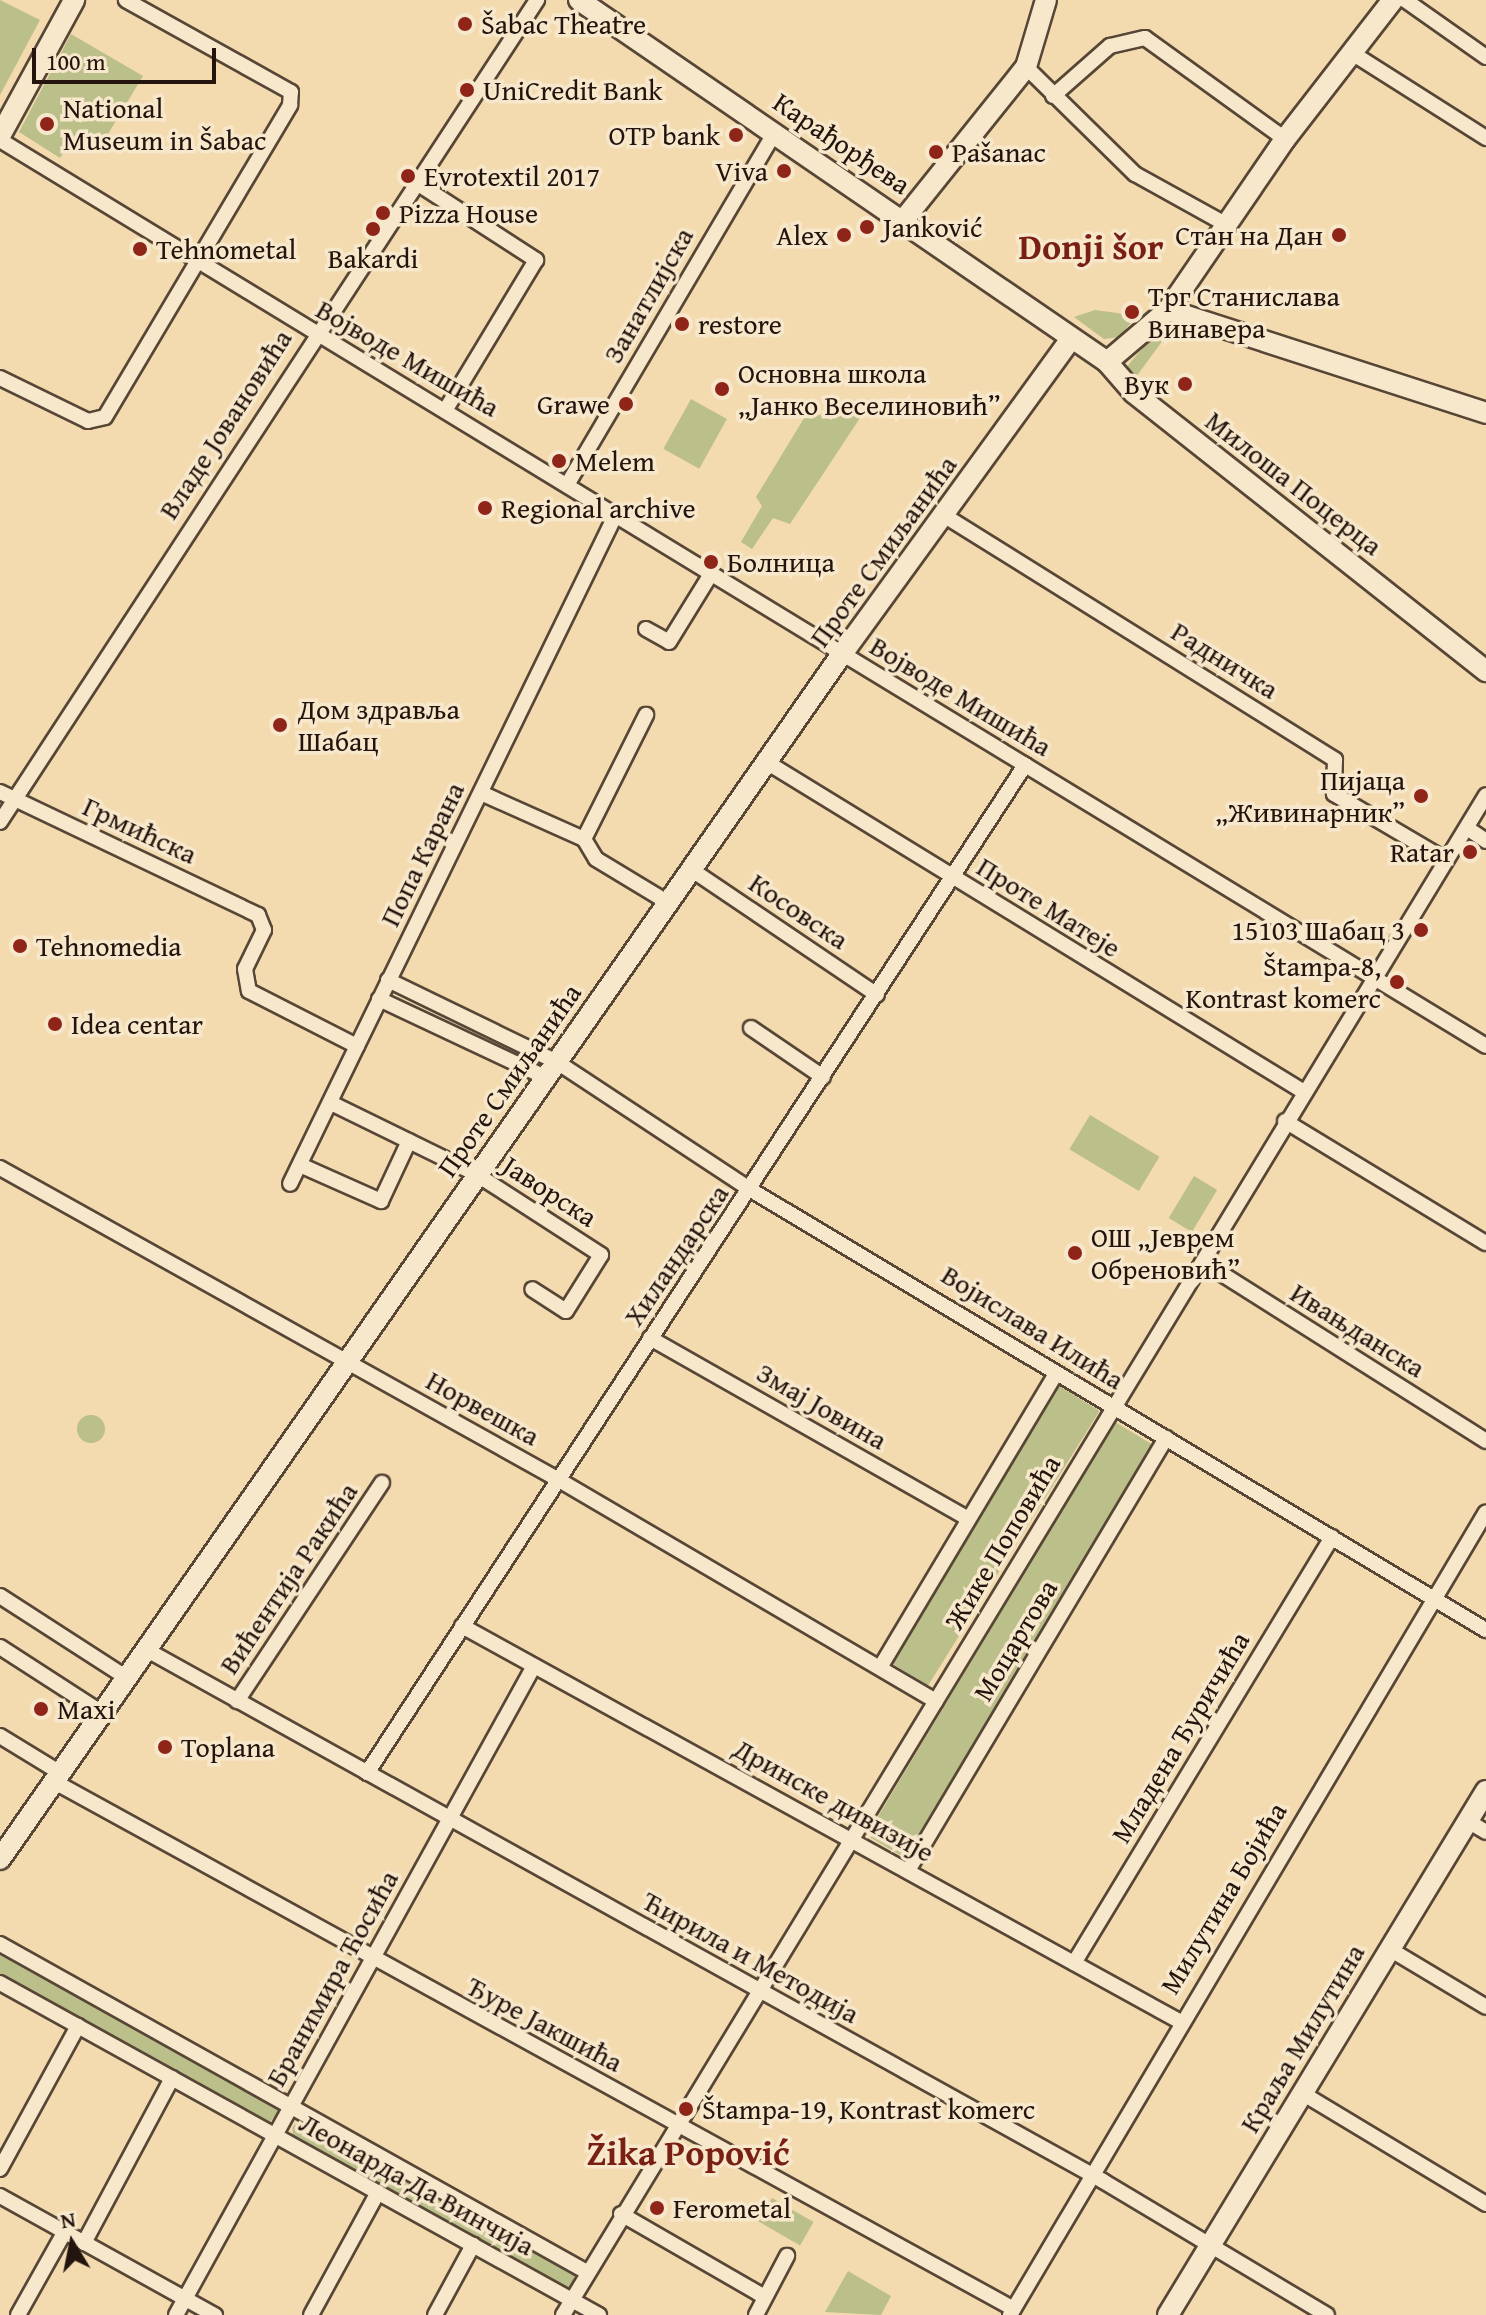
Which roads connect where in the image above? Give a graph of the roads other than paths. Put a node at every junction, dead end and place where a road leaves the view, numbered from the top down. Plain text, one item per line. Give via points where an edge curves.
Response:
1 (74, 0) edge
2 (126, 0) edge
3 (537, 0) edge
4 (579, 0) edge
5 (1046, 0) edge
6 (1393, 0) edge
7 (1405, 0) edge
8 (1352, 53) junction
9 (1486, 57) edge
10 (1026, 67) junction
11 (1053, 96) junction
12 (775, 132) junction
13 (0, 138) edge
14 (1486, 138) edge
15 (1285, 139) junction
16 (417, 183) junction
17 (905, 218) junction
18 (1227, 225) junction
19 (194, 263) junction
20 (1168, 310) junction
21 (315, 333) junction
22 (1071, 339) junction
23 (1107, 362) junction
24 (0, 378) edge
25 (446, 409) junction
26 (1486, 413) edge
27 (567, 485) junction
28 (615, 516) junction
29 (945, 516) junction
30 (711, 574) junction
31 (646, 629) dead end
32 (842, 654) junction
33 (1486, 671) edge
34 (646, 715) dead end
35 (768, 763) junction
36 (1025, 765) junction
37 (0, 792) edge
38 (481, 793) junction
39 (1486, 795) edge
40 (14, 799) junction
41 (0, 822) edge
42 (1467, 828) junction
43 (584, 839) junction
44 (1486, 841) edge
45 (1446, 860) junction
46 (692, 870) junction
47 (952, 877) junction
48 (669, 903) junction
49 (1372, 976) junction
50 (388, 980) junction
51 (877, 995) junction
52 (379, 999) junction
53 (751, 1028) dead end
54 (357, 1046) junction
55 (1486, 1046) edge
56 (552, 1070) junction
57 (823, 1077) junction
58 (1304, 1092) junction
59 (331, 1103) junction
60 (1285, 1121) junction
61 (409, 1141) junction
62 (300, 1165) junction
63 (0, 1168) edge
64 (476, 1174) junction
65 (290, 1184) dead end
66 (751, 1190) junction
67 (1486, 1243) edge
68 (1203, 1262) junction
69 (532, 1289) dead end
70 (650, 1338) junction
71 (347, 1361) junction
72 (1056, 1374) junction
73 (1114, 1407) junction
74 (1166, 1438) junction
75 (1486, 1441) edge
76 (559, 1480) junction
77 (382, 1483) dead end
78 (1486, 1512) edge
79 (968, 1519) junction
80 (1332, 1537) junction
81 (0, 1596) edge
82 (1433, 1600) junction
83 (462, 1626) junction
84 (1486, 1630) edge
85 (0, 1647) edge
86 (147, 1650) junction
87 (534, 1666) junction
88 (881, 1666) junction
89 (127, 1678) junction
90 (237, 1701) junction
91 (936, 1701) junction
92 (102, 1713) junction
93 (0, 1736) edge
94 (367, 1773) junction
95 (56, 1776) junction
96 (1486, 1791) edge
97 (449, 1818) junction
98 (1477, 1826) edge
99 (853, 1840) junction
100 (0, 1859) edge
101 (909, 1869) junction
102 (0, 1944) edge
103 (1388, 1948) junction
104 (369, 1959) junction
105 (1074, 1963) junction
106 (0, 1983) edge
107 (762, 1993) junction
108 (1486, 2007) edge
109 (1179, 2021) junction
110 (78, 2026) junction
111 (172, 2078) junction
112 (1302, 2093) junction
113 (289, 2106) junction
114 (677, 2127) junction
115 (274, 2134) junction
116 (0, 2169) edge
117 (1090, 2174) junction
118 (378, 2192) junction
119 (0, 2196) edge
120 (1486, 2204) edge
121 (621, 2214) junction
122 (64, 2233) junction
123 (84, 2243) junction
124 (473, 2245) junction
125 (1210, 2245) junction
126 (787, 2256) dead end
127 (587, 2272) junction
128 (765, 2297) junction
129 (185, 2299) junction
130 (572, 2300) junction
131 (1012, 2312) edge
132 (18, 2315) edge
133 (176, 2315) edge
134 (215, 2315) edge
135 (311, 2315) edge
136 (435, 2315) edge
137 (563, 2315) edge
138 (599, 2315) edge
139 (756, 2315) edge
140 (1168, 2315) edge
141 (1327, 2315) edge

1 - 13 street
2 - 19 street via 291,92 231,209
3 - 16 street, Владе Јовановића
4 - 12 street, Карађорђева
5 - 10 street
6 - 8 street
7 - 9 street
8 - 14 street
8 - 15 street
10 - 11 street
10 - 17 street
11 - 15 street via 1110,46 1145,38
11 - 18 street via 1135,174
12 - 17 street, Карађорђева
12 - 27 street, Занатлијска
13 - 19 street, Војводе Мишића
15 - 18 street
16 - 21 street, Владе Јовановића
16 - 25 street via 536,260
17 - 22 street, Карађорђева
18 - 20 street
19 - 21 street, Војводе Мишића
19 - 24 street via 112,411 97,421
20 - 23 street
20 - 26 street
21 - 25 street, Војводе Мишића
21 - 40 street, Владе Јовановића
22 - 23 street, Милоша Поцерца
22 - 29 street, Проте Смиљанића
23 - 33 street, Милоша Поцерца via 1129,389
25 - 27 street, Војводе Мишића
27 - 28 street, Војводе Мишића
28 - 30 street, Војводе Мишића
28 - 38 street, Попа Карана
29 - 32 street, Проте Смиљанића
29 - 45 street, Радничка via 1335,760 1334,794
30 - 31 street via 669,642
30 - 32 street, Војводе Мишића
32 - 35 street, Проте Смиљанића
32 - 36 street, Војводе Мишића
34 - 43 street
35 - 46 street, Проте Смиљанића
35 - 47 street, Проте Матеје
36 - 47 street, Хиландарска
36 - 49 street, Војводе Мишића
37 - 40 street, Грмићска
38 - 43 street
38 - 50 street, Попа Карана
39 - 42 street, Жике Поповића
40 - 41 street, Владе Јовановића
40 - 54 street, Грмићска via 258,915 265,928 244,974 249,991
42 - 44 street
42 - 45 street, Жике Поповића
43 - 48 street via 596,859
45 - 49 street, Жике Поповића
46 - 48 street, Проте Смиљанића
46 - 51 street, Косовска
47 - 51 street, Хиландарска
47 - 58 street, Проте Матеје
48 - 56 street, Проте Смиљанића
49 - 55 street, Војводе Мишића
49 - 58 street, Жике Поповића
50 - 52 street, Попа Карана
50 - 56 street
51 - 57 street, Хиландарска
52 - 54 street, Попа Карана
52 - 56 street
53 - 57 street
54 - 59 street, Попа Карана
56 - 64 street, Проте Смиљанића
56 - 66 street, Војислава Илића
57 - 66 street, Хиландарска
58 - 60 street, Жике Поповића
59 - 61 street, Јаворска
59 - 62 street, Попа Карана
60 - 67 street
60 - 68 street, Жике Поповића
61 - 62 street via 381,1201
61 - 64 street, Јаворска
62 - 65 street, Попа Карана
63 - 71 street, Норвешка
64 - 69 street, Јаворска via 601,1255 566,1311
64 - 71 street, Проте Смиљанића
66 - 70 street, Хиландарска
66 - 72 street, Војислава Илића via 881,1261
68 - 73 street, Жике Поповића
68 - 75 street, Ивањданска
70 - 76 street, Хиландарска
70 - 79 street, Змај Јовина
71 - 76 street, Норвешка
71 - 86 street, Проте Смиљанића
72 - 73 street, Војислава Илића
72 - 79 street
73 - 74 street, Војислава Илића
73 - 91 street, Жике Поповића
74 - 80 street, Војислава Илића
74 - 101 street, Моцартова
76 - 83 street, Хиландарска
76 - 88 street, Норвешка
77 - 90 street, Вићентија Ракића
78 - 82 street, Милутина Бојића
79 - 88 street
80 - 82 street, Војислава Илића
80 - 105 street, Младена Ђуричића
81 - 89 street
82 - 84 street, Војислава Илића
82 - 109 street, Милутина Бојића
83 - 87 street, Дринске дивизије
83 - 94 street, Хиландарска
85 - 92 street
86 - 89 street, Проте Смиљанића
86 - 90 street, Ћирила и Методија
87 - 97 street, Бранимира Ћосића
87 - 99 street, Дринске дивизије
88 - 91 street, Норвешка
89 - 92 street, Проте Смиљанића
90 - 94 street, Ћирила и Методија
91 - 99 street, Жике Поповића
92 - 95 street, Проте Смиљанића
93 - 95 street, Ђуре Јакшића
94 - 97 street, Ћирила и Методија
95 - 100 street, Проте Смиљанића
95 - 104 street, Ђуре Јакшића
96 - 98 street, Краља Милутина
97 - 104 street, Бранимира Ћосића
97 - 107 street, Ћирила и Методија
98 - 103 street, Краља Милутина
99 - 101 street, Дринске дивизије
99 - 107 street, Жике Поповића
101 - 105 street, Дринске дивизије
102 - 113 street, Леонарда Да Винчија
103 - 108 street
103 - 112 street, Краља Милутина
104 - 113 street, Бранимира Ћосића
104 - 114 street, Ђуре Јакшића
105 - 109 street, Дринске дивизије
106 - 110 street, Леонарда Да Винчија
107 - 114 street, Жике Поповића
107 - 117 street, Ћирила и Методија
109 - 117 street, Милутина Бојића
110 - 111 street, Леонарда Да Винчија
110 - 116 street
111 - 115 street, Леонарда Да Винчија
111 - 123 street
112 - 120 street
112 - 125 street, Краља Милутина
113 - 115 street, Бранимира Ћосића
113 - 127 street, Леонарда Да Винчија
114 - 121 street, Жике Поповића
114 - 131 street, Ђуре Јакшића
115 - 118 street, Леонарда Да Винчија
115 - 129 street, Бранимира Ћосића
117 - 125 street, Ћирила и Методија
117 - 131 street, Милутина Бојића
118 - 124 street, Леонарда Да Винчија
118 - 135 street
119 - 122 street
121 - 127 street, Жике Поповића
121 - 128 street
122 - 123 street
122 - 132 street
123 - 129 street
124 - 130 street, Леонарда Да Винчија
124 - 136 street
125 - 140 street, Краља Милутина
125 - 141 street, Ћирила и Методија
126 - 128 street
127 - 130 street, Жике Поповића
128 - 139 street
129 - 133 street, Бранимира Ћосића
129 - 134 street
130 - 137 street, Жике Поповића
130 - 138 street, Леонарда Да Винчија

